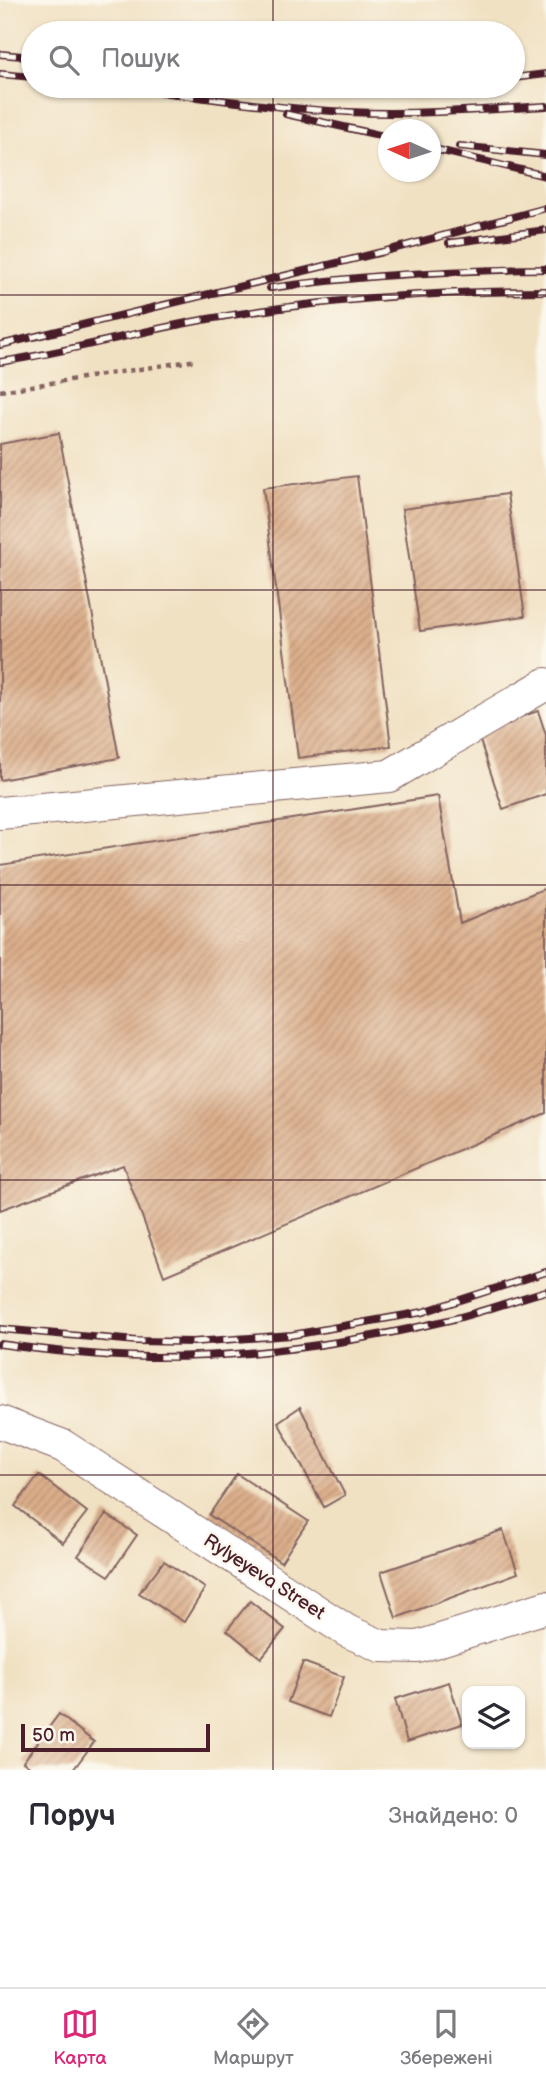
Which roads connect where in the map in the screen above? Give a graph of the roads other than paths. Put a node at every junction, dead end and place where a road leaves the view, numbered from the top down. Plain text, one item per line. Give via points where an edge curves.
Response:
1 (546, 684) edge
2 (0, 813) edge
3 (0, 1422) edge
4 (546, 1607) edge

1 - 2 street via 389,776
3 - 4 street, Rylyeyeva Street via 63,1446 347,1631 382,1646 418,1647

